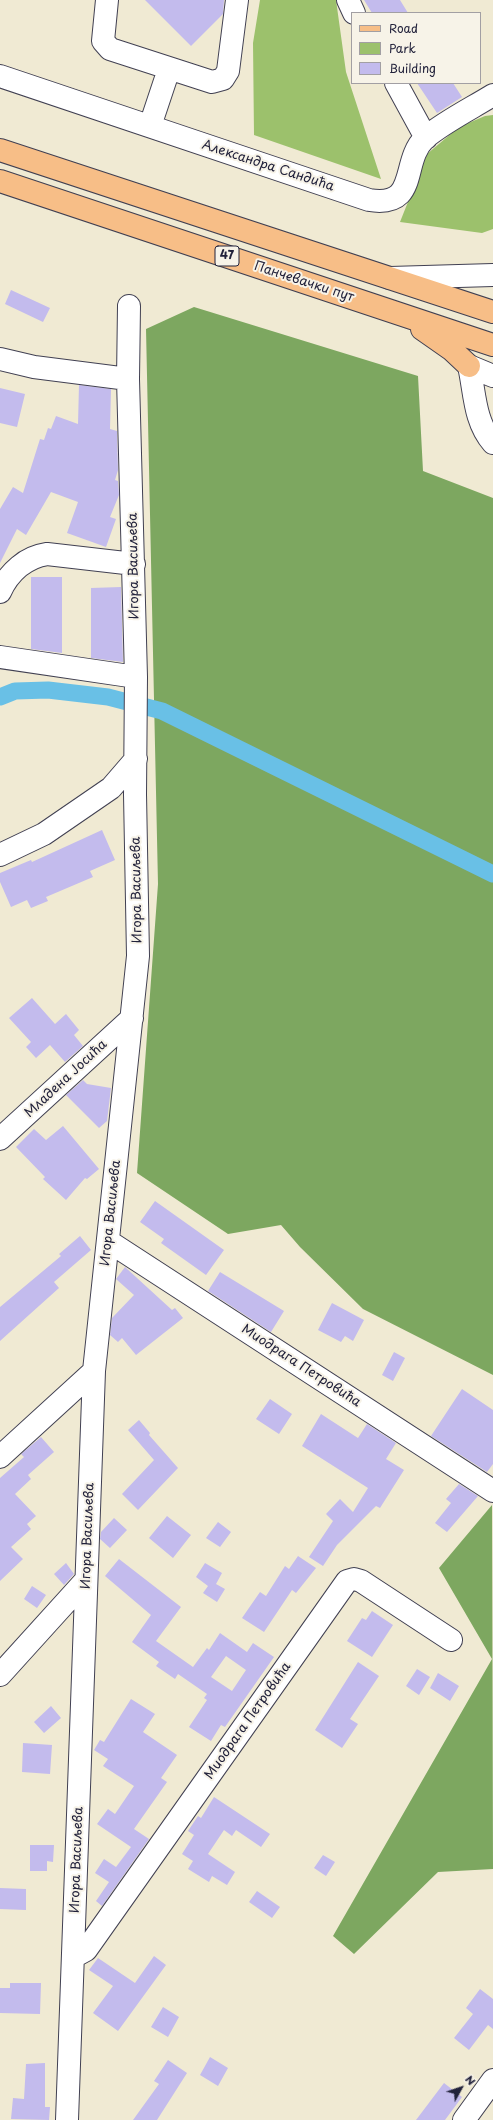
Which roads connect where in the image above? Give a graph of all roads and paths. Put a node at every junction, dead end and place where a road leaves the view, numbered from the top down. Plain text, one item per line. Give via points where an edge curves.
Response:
1 (107, 0) edge
2 (237, 0) edge
3 (348, 0) edge
4 (354, 12) edge
5 (169, 69) junction
6 (0, 76) edge
7 (397, 84) edge
8 (493, 95) edge
9 (150, 126) junction
10 (426, 138) junction
11 (0, 150) edge
12 (0, 181) edge
13 (493, 275) edge
14 (390, 278) junction
15 (129, 306) dead end
16 (378, 307) junction
17 (493, 312) edge
18 (493, 345) edge
19 (0, 359) edge
20 (469, 366) junction
21 (493, 376) edge
22 (128, 379) junction
23 (493, 443) edge
24 (134, 564) junction
25 (0, 592) edge
26 (0, 657) edge
27 (136, 682) junction
28 (136, 759) junction
29 (0, 855) edge
30 (132, 1018) junction
31 (0, 1140) edge
32 (108, 1241) junction
33 (94, 1371) junction
34 (0, 1457) edge
35 (493, 1491) edge
36 (86, 1580) junction
37 (451, 1640) dead end
38 (0, 1675) edge
39 (75, 1956) junction
40 (493, 2080) edge
41 (67, 2120) edge
42 (464, 2120) edge

1 - 5 street via 103,41 110,48
2 - 5 street via 228,71 223,79 212,82
3 - 4 street
5 - 9 street
6 - 9 street, Александра Сандића
7 - 10 street
8 - 10 street, Александра Сандића
9 - 10 street, Александра Сандића via 380,202 391,200 400,194 406,185 414,155
11 - 14 main road, 47
12 - 16 main road, Панчевачки пут / 47
13 - 14 street
14 - 17 main road, 47
15 - 22 street, Игора Васиљева
16 - 18 main road, Панчевачки пут / 47
16 - 20 main road via 428,332
19 - 22 street via 34,367
20 - 21 street
20 - 23 street via 475,407 480,423
22 - 24 street, Игора Васиљева
24 - 25 street via 47,554 34,556 5,580
24 - 27 street, Игора Васиљева
26 - 27 street
27 - 28 street, Игора Васиљева
28 - 29 street via 111,788 44,834
28 - 30 street, Игора Васиљева via 138,956
30 - 31 street, Младена Јосића
30 - 32 street, Игора Васиљева
32 - 33 street, Игора Васиљева
32 - 35 street, Миодрага Петровића
33 - 34 street
33 - 36 street, Игора Васиљева
36 - 38 street
36 - 39 street, Игора Васиљева
37 - 39 street, Миодрага Петровића via 361,1582 354,1579 347,1581 86,1950
39 - 41 street, Игора Васиљева
40 - 42 street

